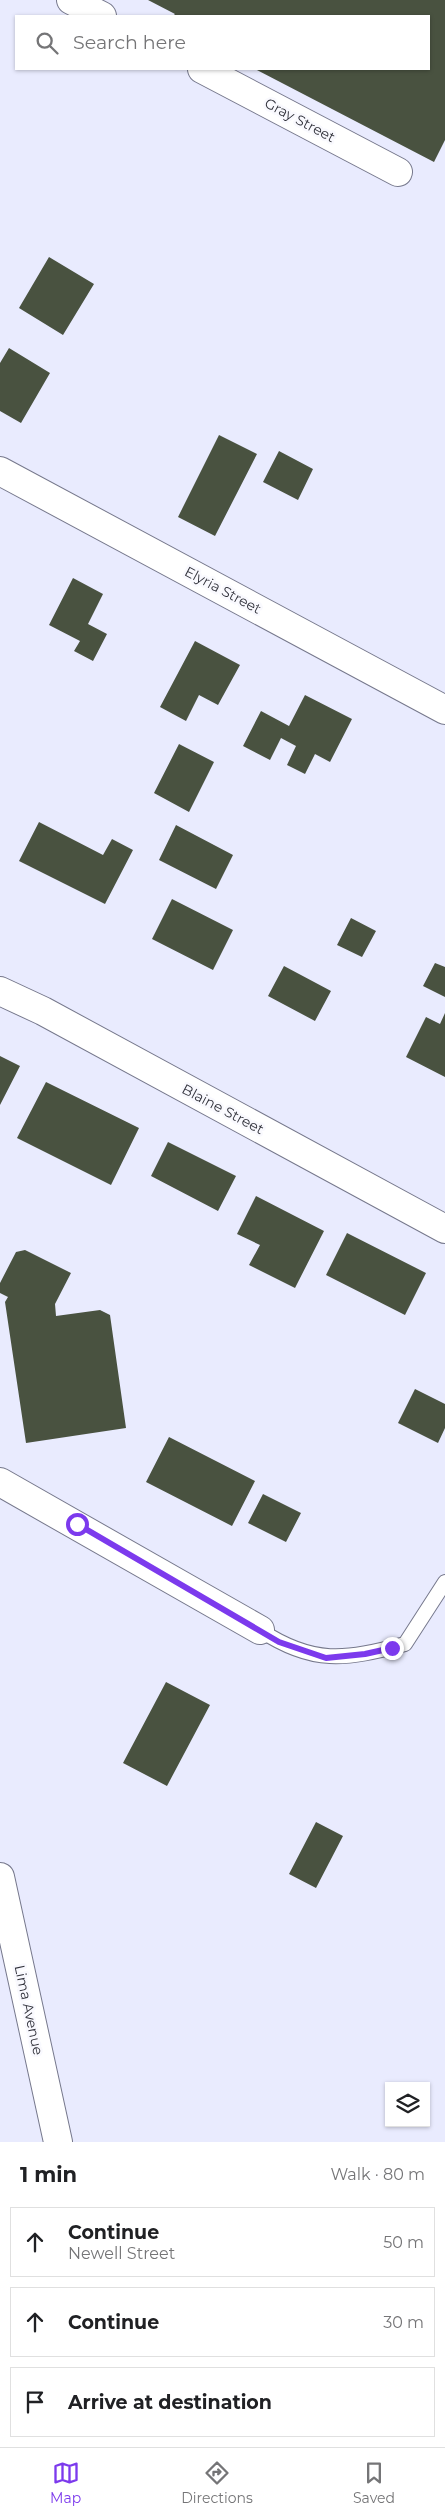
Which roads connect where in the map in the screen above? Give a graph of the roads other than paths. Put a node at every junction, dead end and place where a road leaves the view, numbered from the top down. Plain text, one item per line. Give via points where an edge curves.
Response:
1 (71, 0) edge
2 (100, 15) edge
3 (204, 70) edge
4 (398, 172) dead end
5 (0, 471) edge
6 (445, 710) edge
7 (0, 991) edge
8 (445, 1229) edge
9 (0, 1482) edge
10 (445, 1582) edge
11 (260, 1630) joint
12 (0, 1877) edge
13 (58, 2142) edge

1 - 2 street
3 - 4 street, Gray Street
5 - 6 street, Elyria Street
7 - 8 street, Blaine Street via 43,1011
9 - 11 street
10 - 11 lane via 405,1644 326,1658 279,1642
12 - 13 street, Lima Avenue

